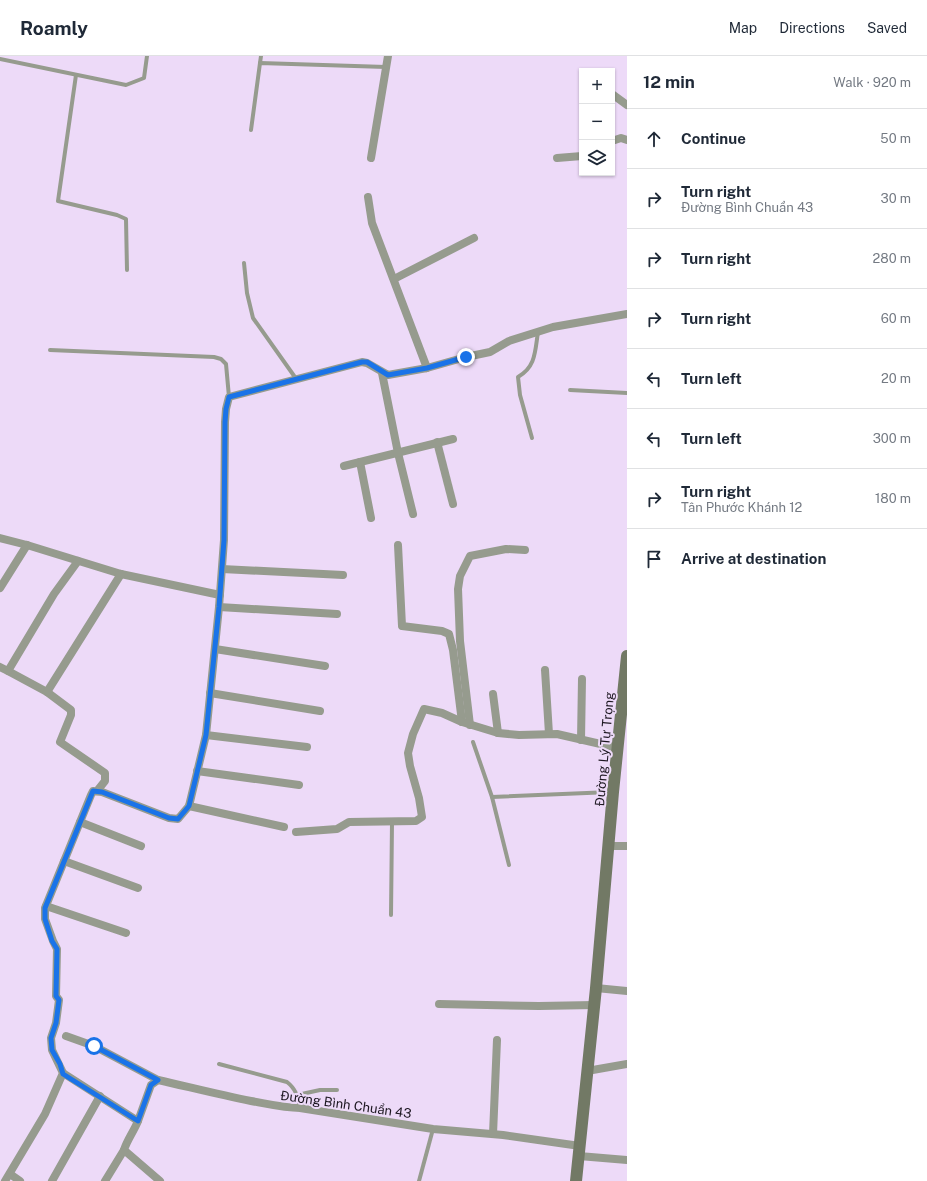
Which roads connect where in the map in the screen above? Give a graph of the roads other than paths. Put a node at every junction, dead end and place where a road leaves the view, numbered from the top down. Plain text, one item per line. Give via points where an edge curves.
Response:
1 (147, 56) edge
2 (261, 56) edge
3 (388, 56) edge
4 (0, 60) edge
5 (260, 64) junction
6 (387, 67) junction
7 (76, 75) junction
8 (615, 96) edge
9 (627, 105) edge
10 (251, 130) dead end
11 (615, 140) edge
12 (627, 140) edge
13 (579, 156) edge
14 (371, 158) dead end
15 (557, 158) dead end
16 (368, 197) dead end
17 (474, 238) dead end
18 (244, 263) dead end
19 (127, 270) dead end
20 (394, 279) junction
21 (627, 314) edge
22 (538, 332) junction
23 (50, 350) dead end
24 (427, 368) junction
25 (382, 372) junction
26 (296, 380) junction
27 (570, 390) dead end
28 (627, 393) edge
29 (229, 397) junction
30 (532, 438) dead end
31 (453, 439) dead end
32 (437, 442) junction
33 (398, 453) junction
34 (360, 462) junction
35 (344, 466) dead end
36 (453, 504) dead end
37 (413, 514) dead end
38 (371, 518) dead end
39 (0, 538) edge
40 (27, 545) junction
41 (398, 545) dead end
42 (525, 550) dead end
43 (78, 562) junction
44 (222, 569) junction
45 (121, 574) junction
46 (343, 575) dead end
47 (0, 588) edge
48 (220, 594) junction
49 (219, 607) junction
50 (337, 614) dead end
51 (215, 649) junction
52 (627, 656) edge
53 (325, 666) dead end
54 (0, 667) edge
55 (545, 670) dead end
56 (8, 671) junction
57 (582, 679) dead end
58 (47, 692) junction
59 (210, 693) junction
60 (493, 694) dead end
61 (320, 711) dead end
62 (466, 724) junction
63 (498, 734) junction
64 (549, 734) junction
65 (206, 735) junction
66 (581, 740) junction
67 (473, 742) dead end
68 (307, 747) dead end
69 (618, 748) junction
70 (197, 772) junction
71 (299, 785) dead end
72 (96, 791) junction
73 (613, 792) junction
74 (492, 797) junction
75 (189, 806) junction
76 (392, 821) junction
77 (80, 822) junction
78 (284, 827) dead end
79 (296, 832) dead end
80 (141, 846) dead end
81 (610, 846) junction
82 (627, 846) edge
83 (64, 861) junction
84 (509, 865) dead end
85 (138, 888) dead end
86 (46, 906) junction
87 (392, 915) dead end
88 (126, 933) dead end
89 (596, 988) junction
90 (627, 991) edge
91 (439, 1004) dead end
92 (594, 1004) junction
93 (66, 1036) dead end
94 (497, 1040) dead end
95 (219, 1064) dead end
96 (627, 1064) edge
97 (587, 1071) junction
98 (63, 1074) junction
99 (158, 1080) junction
100 (337, 1090) dead end
101 (297, 1095) junction
102 (100, 1096) junction
103 (300, 1108) junction
104 (138, 1121) junction
105 (433, 1129) junction
106 (493, 1134) junction
107 (124, 1150) junction
108 (579, 1151) junction
109 (627, 1160) edge
110 (7, 1178) edge
111 (20, 1181) edge
112 (52, 1181) edge
113 (105, 1181) edge
114 (160, 1181) edge
115 (420, 1181) edge
116 (576, 1181) edge

1 - 7 lane via 144,78 126,85
2 - 5 lane
3 - 6 street
4 - 7 lane
5 - 6 lane
5 - 10 lane
6 - 14 street
7 - 19 lane via 58,202 126,219
8 - 9 street
11 - 12 street
13 - 15 street
16 - 20 street via 372,222
17 - 20 street
18 - 26 lane via 253,318
20 - 24 street
21 - 22 street
22 - 24 street via 508,341 490,352
22 - 30 lane via 533,363 518,377 520,395
23 - 29 lane via 214,357 226,364
24 - 25 street via 388,375
25 - 26 street via 367,362 362,362
25 - 33 street
26 - 29 street
27 - 28 lane
29 - 44 street via 225,422
31 - 32 street
32 - 33 street
32 - 36 street
33 - 34 street
33 - 37 street
34 - 35 street
34 - 38 street
39 - 40 street
40 - 43 street
40 - 47 street
41 - 62 street via 402,626 449,634
42 - 62 street via 506,549 470,556 460,576 460,641
43 - 45 street
43 - 56 street via 54,594
44 - 46 street
44 - 48 street
45 - 48 street
45 - 58 street
48 - 49 street
49 - 50 street
49 - 51 street
51 - 53 street
51 - 59 street
52 - 69 main road, Đường Lý Tự Trọng
54 - 56 street
55 - 64 street
56 - 58 street
57 - 66 street
58 - 72 street via 71,710 60,742 105,773 105,781
59 - 61 street
59 - 65 street
60 - 63 street
62 - 63 street
62 - 76 street via 442,713 424,709 408,753 422,817 416,821
63 - 64 street
64 - 66 street
65 - 68 street
65 - 70 street
66 - 69 street
67 - 74 lane
69 - 73 main road, Đường Lý Tự Trọng
70 - 71 street
70 - 75 street
72 - 75 street via 169,818 178,819
72 - 77 street via 93,791
73 - 74 lane
73 - 81 main road, Đường Lý Tự Trọng
74 - 84 lane
75 - 78 street
76 - 79 street via 349,822 337,829
76 - 87 lane
77 - 80 street
77 - 83 street
81 - 82 street
81 - 89 main road, Đường Lý Tự Trọng
83 - 85 street
83 - 86 street
86 - 88 street
86 - 98 street via 45,919 57,949 56,996 59,1000 51,1038 52,1050
89 - 90 street
89 - 92 main road, Đường Lý Tự Trọng
91 - 92 street
92 - 97 main road, Đường Lý Tự Trọng
93 - 99 street, Đường Bình Chuẩn 43 via 94,1046
94 - 106 street
95 - 101 lane via 287,1082 294,1087
96 - 97 street
97 - 108 main road, Đường Lý Tự Trọng
98 - 102 street
98 - 110 street via 45,1114
99 - 103 street, Đường Bình Chuẩn 43 via 274,1106
99 - 104 street via 151,1085
100 - 101 lane via 320,1090
101 - 103 lane
102 - 104 street
102 - 112 street
103 - 105 street, Đường Bình Chuẩn 43
104 - 107 street
105 - 106 street, Đường Bình Chuẩn 43
105 - 115 lane
106 - 108 street, Đường Bình Chuẩn 43
107 - 113 street
107 - 114 street
108 - 109 street, Đường Bình Chuẩn 43
108 - 116 main road, Đường Lý Tự Trọng
110 - 111 street

